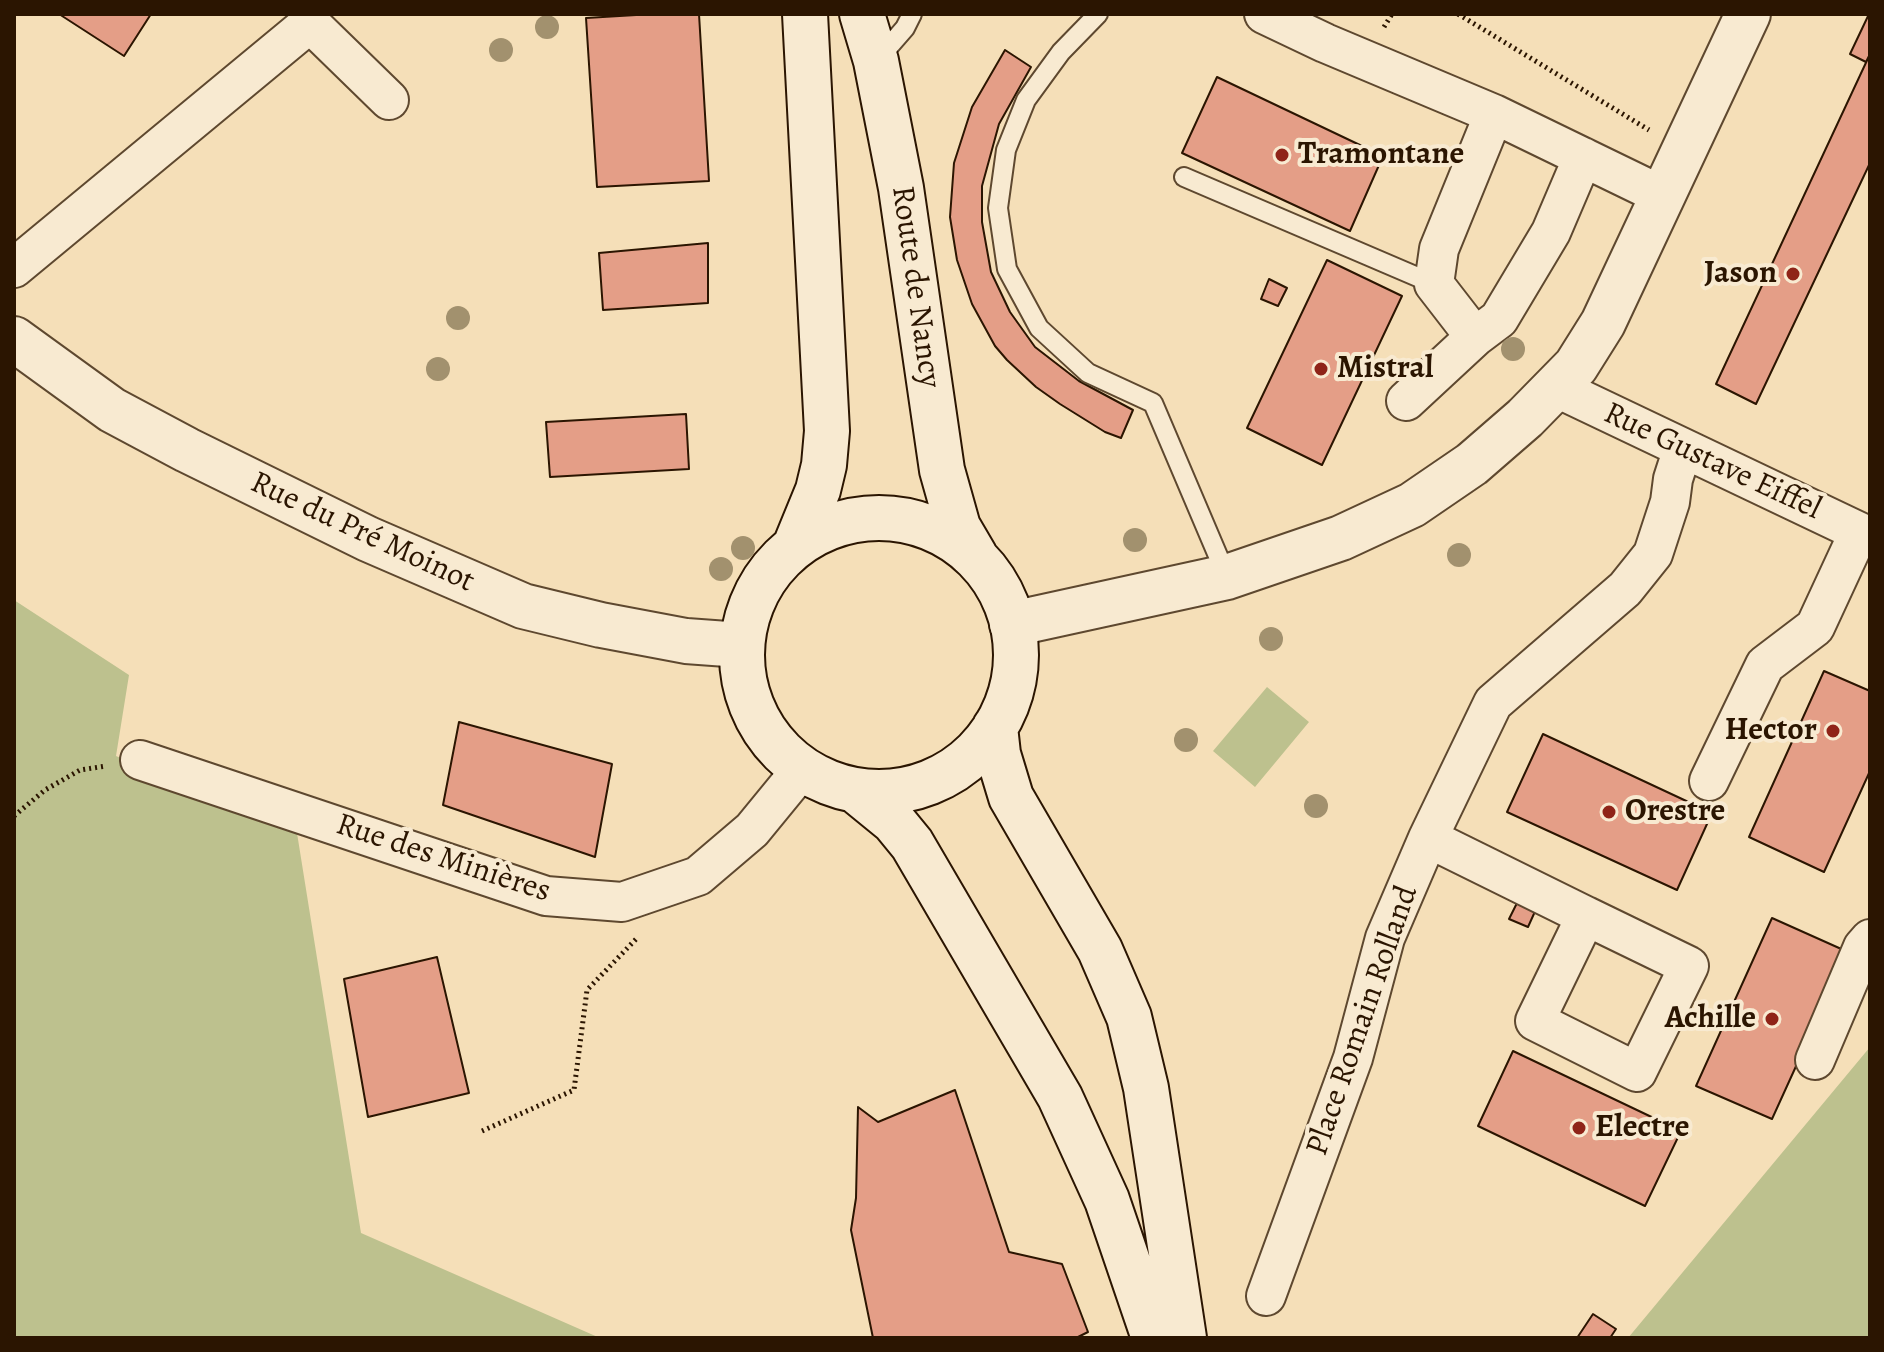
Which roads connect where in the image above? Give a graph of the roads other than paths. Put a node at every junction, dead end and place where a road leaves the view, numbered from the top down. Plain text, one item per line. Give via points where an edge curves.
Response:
1 (805, 14) edge
2 (862, 14) edge
3 (912, 14) edge
4 (1098, 14) edge
5 (1264, 14) edge
6 (1748, 14) edge
7 (876, 61) junction
8 (389, 100) dead end
9 (1494, 114) junction
10 (1583, 157) junction
11 (1184, 177) dead end
12 (1663, 196) junction
13 (14, 268) edge
14 (1434, 284) junction
15 (1475, 337) junction
16 (14, 339) edge
17 (1555, 387) junction
18 (1406, 401) dead end
19 (1683, 448) junction
20 (1865, 534) edge
21 (795, 546) junction
22 (975, 556) junction
23 (1227, 577) junction
24 (1012, 624) junction
25 (741, 645) junction
26 (995, 727) junction
27 (140, 760) road end
28 (802, 769) junction
29 (1709, 781) dead end
30 (856, 791) junction
31 (1428, 838) junction
32 (1586, 916) dead end
33 (1870, 939) edge
34 (1815, 1060) dead end
35 (1266, 1296) dead end
36 (1154, 1338) edge
37 (1184, 1338) edge

1 - 21 main road via 827,431 818,490
2 - 7 main road, Route de Nancy
3 - 7 lane
4 - 23 lane via 1026,100 1006,150 998,208 1007,269 1039,328 1078,364 1153,403
5 - 9 street
6 - 12 main road
7 - 22 main road, Route de Nancy via 901,188 942,470 958,527
8 - 13 street via 310,23
9 - 10 street
9 - 14 street via 1439,249
10 - 12 street
10 - 15 street via 1551,232 1499,319
11 - 14 lane
12 - 17 main road via 1603,323 1576,366
14 - 15 street
15 - 18 street
16 - 25 main road, Rue du Pré Moinot via 112,410 187,450 368,539 523,606 686,641
17 - 19 street, Rue Gustave Eiffel
17 - 23 main road via 1472,464 1412,505 1341,538
19 - 20 street, Rue Gustave Eiffel
19 - 31 street, Place Romain Rolland via 1653,554 1625,589 1493,703
20 - 29 street via 1815,627 1765,665
21 - 22 main road via 838,523 886,517 934,529
21 - 25 main road via 768,573 750,607
22 - 24 main road via 992,576
23 - 24 main road
24 - 26 main road via 1014,678
25 - 28 main road via 744,681 755,715 775,745
26 - 30 main road via 959,767 936,780 884,793
26 - 37 main road via 1011,797 1100,950 1129,1017 1146,1088
27 - 28 street, Rue des Minières via 546,896 622,902 698,876 752,830
28 - 30 main road
30 - 36 main road via 912,844 1060,1097 1107,1200
31 - 32 street
31 - 35 street, Place Romain Rolland via 1385,938 1353,1058
33 - 34 street

